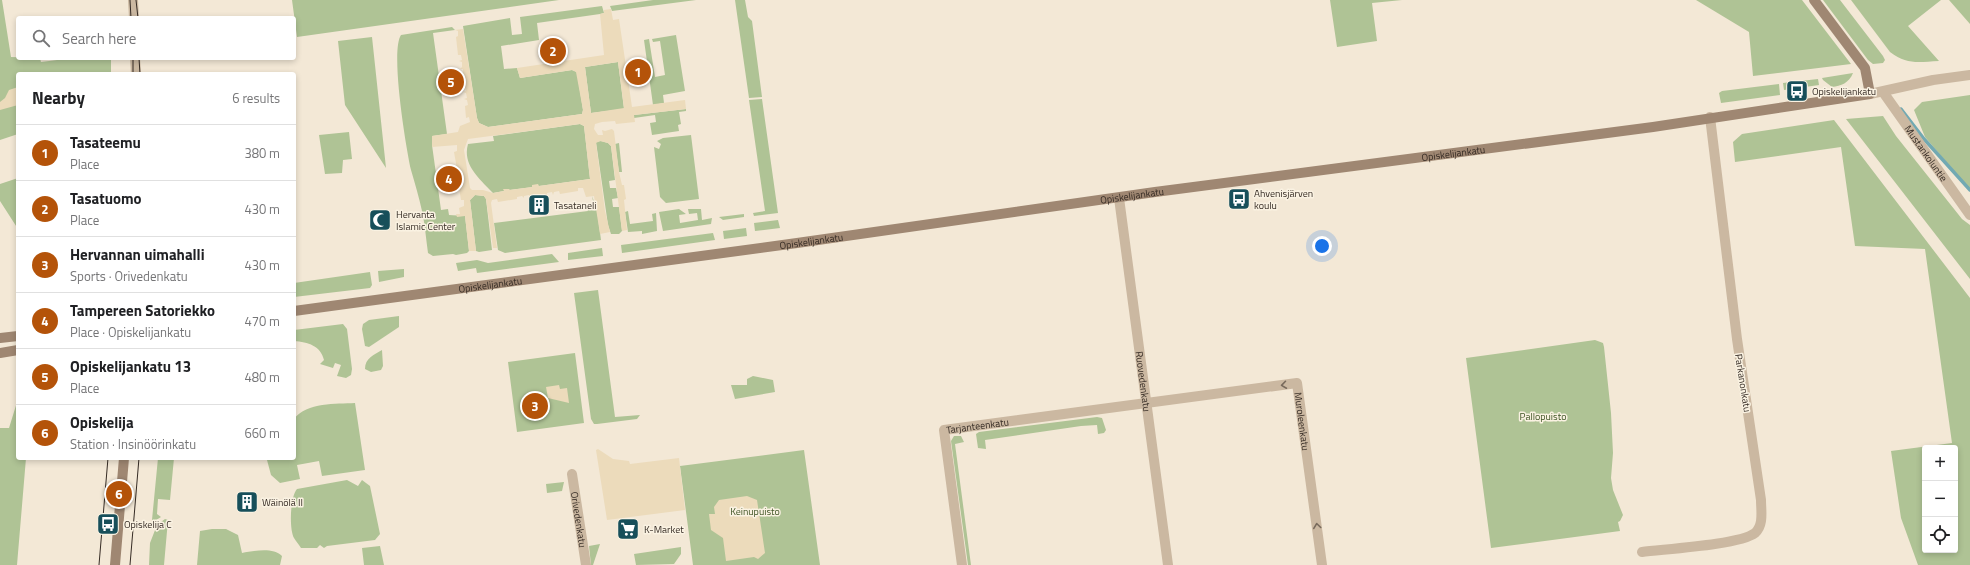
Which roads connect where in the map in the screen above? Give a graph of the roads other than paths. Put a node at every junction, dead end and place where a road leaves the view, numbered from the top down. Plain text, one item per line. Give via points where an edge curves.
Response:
1 (133, 0) edge
2 (1814, 0) edge
3 (134, 16) edge
4 (136, 60) edge
5 (136, 72) edge
6 (1970, 75) edge
7 (1883, 92) junction
8 (1870, 94) junction
9 (1710, 117) junction
10 (1119, 198) junction
11 (1970, 215) edge
12 (296, 311) edge
13 (16, 336) edge
14 (0, 338) edge
15 (16, 350) edge
16 (0, 353) edge
17 (1146, 403) junction
18 (124, 460) edge
19 (572, 474) dead end
20 (1642, 552) dead end
21 (115, 565) edge
22 (586, 565) edge
23 (962, 565) edge
24 (1168, 565) edge
25 (1322, 565) edge

1 - 3 street
2 - 8 main road via 1865,68
4 - 5 street
6 - 7 street, Opiskelijankatu via 1933,80
7 - 8 street, Opiskelijankatu
7 - 11 street, Mustankoluntie
8 - 9 main road, Opiskelijankatu
9 - 10 main road, Opiskelijankatu via 1653,127
9 - 20 street, Parkanonkatu via 1734,322 1761,500 1761,521 1755,532 1739,540
10 - 12 main road, Opiskelijankatu
10 - 17 street, Ruovedenkatu
13 - 14 main road
15 - 16 main road
17 - 23 street, Tarjanteenkatu via 944,430
17 - 24 street, Ruovedenkatu
25 -> 17 street, Muroleenkatu via 1298,383
18 - 21 main road
19 - 22 street, Orivedenkatu

